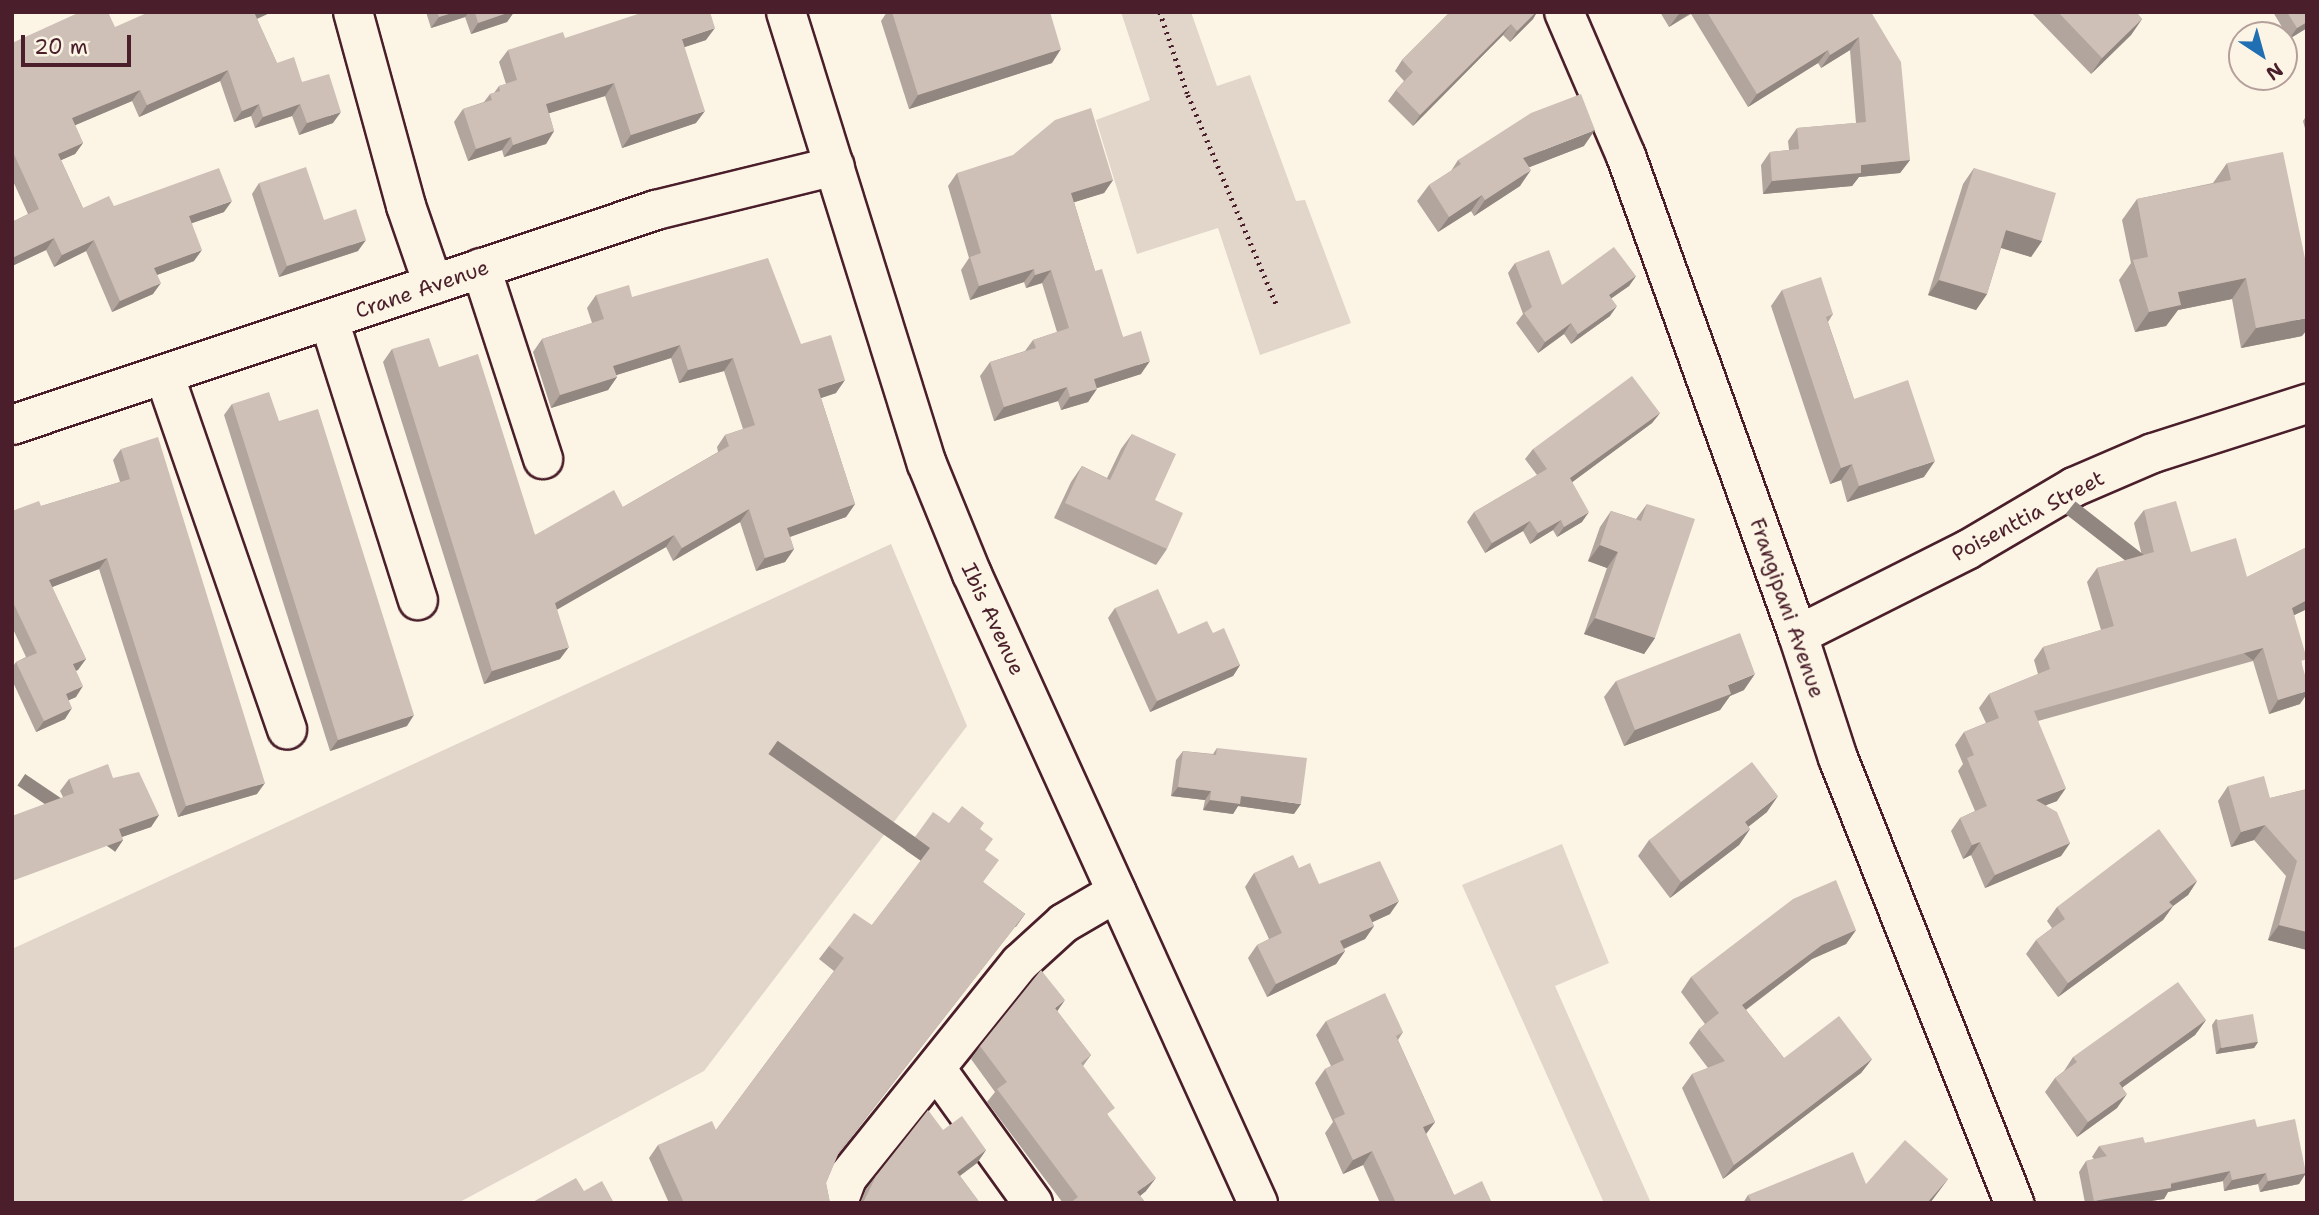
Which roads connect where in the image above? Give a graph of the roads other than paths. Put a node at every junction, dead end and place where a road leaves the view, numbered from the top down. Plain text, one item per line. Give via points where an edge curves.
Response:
1 (353, 12) edge
2 (786, 12) edge
3 (1564, 12) edge
4 (835, 166) junction
5 (481, 268) junction
6 (433, 284) junction
7 (329, 320) junction
8 (165, 376) junction
9 (2307, 404) edge
10 (12, 425) edge
11 (542, 459) dead end
12 (418, 600) dead end
13 (1798, 635) junction
14 (287, 730) dead end
15 (1117, 892) junction
16 (937, 1070) junction
17 (838, 1203) edge
18 (1033, 1203) edge
19 (1258, 1203) edge
20 (2014, 1203) edge

1 - 6 street via 406,206
2 - 4 street, Ibis Avenue
3 - 13 street, Frangipani Avenue via 1626,156
4 - 5 street, Crane Avenue via 656,209
4 - 15 street, Ibis Avenue via 927,464
5 - 6 street, Crane Avenue
5 - 11 street
6 - 7 street, Crane Avenue
7 - 8 street, Crane Avenue
7 - 12 street
8 - 10 street, Crane Avenue
8 - 14 street
9 - 13 street, Poisenttia Street via 2153,453 2074,487 1967,550
13 - 20 street, Frangipani Avenue via 1838,758
15 - 16 street via 1042,940
15 - 19 street, Ibis Avenue
16 - 17 street via 847,1178
16 - 18 street

